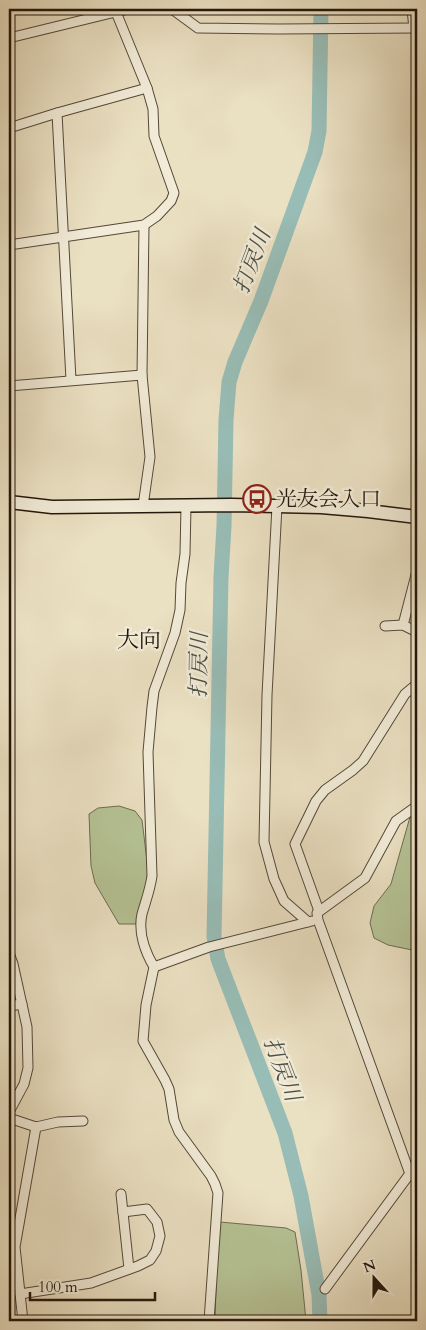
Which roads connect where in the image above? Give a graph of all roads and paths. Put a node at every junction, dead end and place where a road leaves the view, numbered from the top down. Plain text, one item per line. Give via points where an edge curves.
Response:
1 (128, 9) edge
2 (172, 9) edge
3 (412, 9) edge
4 (116, 12) junction
5 (415, 28) edge
6 (9, 38) edge
7 (147, 88) junction
8 (58, 113) junction
9 (9, 128) edge
10 (144, 224) junction
11 (64, 237) junction
12 (9, 246) edge
13 (142, 375) junction
14 (71, 380) junction
15 (9, 386) edge
16 (10, 500) edge
17 (143, 506) junction
18 (186, 506) junction
19 (277, 506) junction
20 (417, 517) edge
21 (417, 571) edge
22 (403, 625) junction
23 (385, 626) dead end
24 (417, 632) edge
25 (417, 684) edge
26 (417, 806) edge
27 (318, 915) junction
28 (308, 922) junction
29 (9, 953) edge
30 (154, 967) junction
31 (22, 1004) junction
32 (9, 1006) edge
33 (9, 1112) edge
34 (9, 1118) edge
35 (83, 1121) dead end
36 (36, 1127) junction
37 (417, 1164) edge
38 (410, 1174) junction
39 (121, 1194) dead end
40 (123, 1212) junction
41 (129, 1269) junction
42 (325, 1289) dead end
43 (20, 1294) junction
44 (22, 1321) edge
45 (209, 1321) edge

1 - 4 street
2 - 5 street via 198,28
3 - 5 street
4 - 6 street
4 - 7 street
7 - 8 street
7 - 10 street via 153,108 154,136 174,193 157,216
8 - 9 street
8 - 11 street
10 - 11 street
10 - 13 street
11 - 12 street
11 - 14 street
13 - 14 street
13 - 17 street via 150,457
14 - 15 street
16 - 17 street via 52,507
17 - 18 street
18 - 19 street
18 - 30 street via 180,610 154,691 149,744 152,876 142,927 147,954
19 - 20 street
19 - 28 street via 267,695 264,842 274,879 284,900
21 - 22 street
22 - 23 street
22 - 24 street
25 - 27 street via 405,694 363,760 316,801 296,844
26 - 27 street via 396,821 365,878
27 - 28 street
27 - 38 street
28 - 30 street via 209,946
29 - 31 street
30 - 45 street via 143,1041 165,1080 179,1132 211,1176 218,1193
31 - 32 street
31 - 33 street via 27,1027 28,1068 24,1084
34 - 36 street
35 - 36 street
36 - 43 street via 15,1247
37 - 38 street
38 - 42 street
39 - 40 street
40 - 41 street
40 - 41 street via 148,1209 158,1222 160,1236 150,1260
41 - 43 street via 91,1283
43 - 44 street

